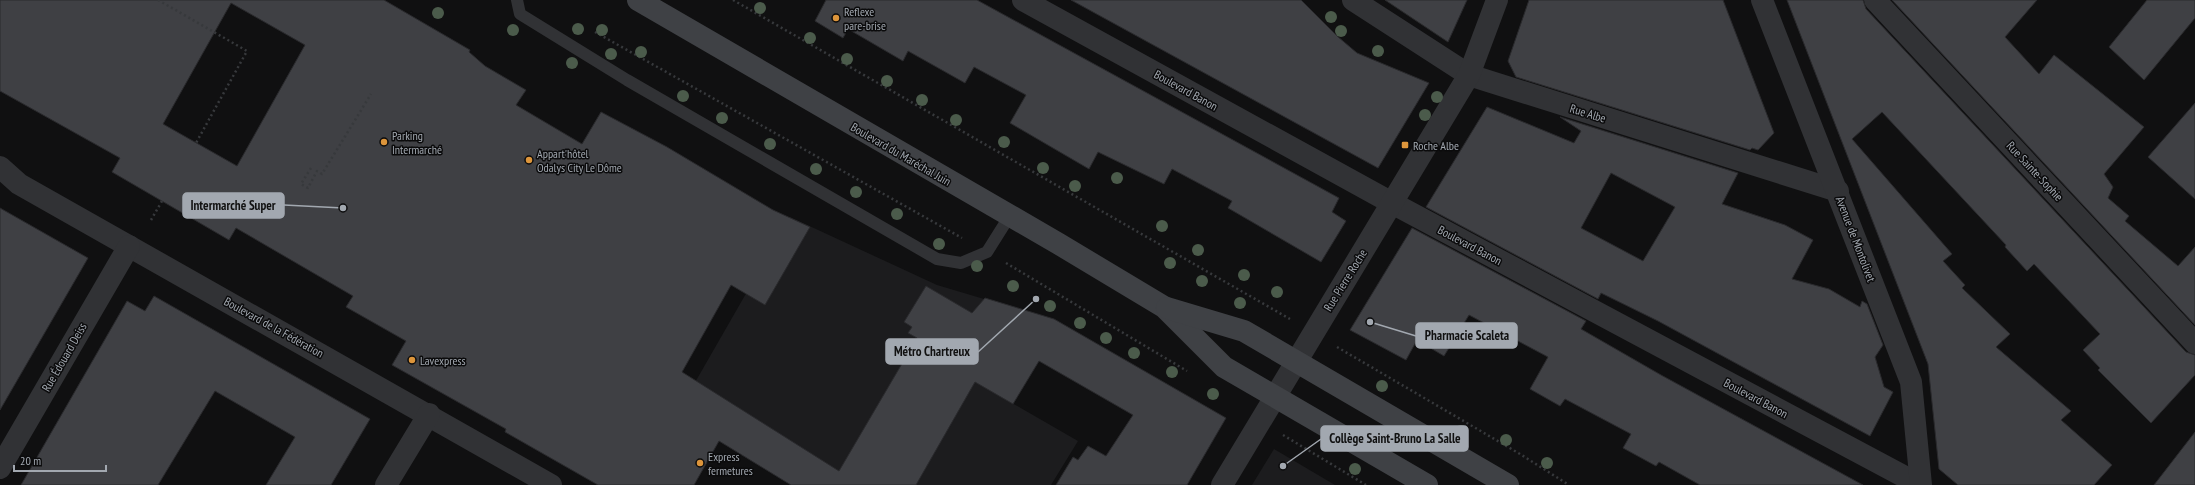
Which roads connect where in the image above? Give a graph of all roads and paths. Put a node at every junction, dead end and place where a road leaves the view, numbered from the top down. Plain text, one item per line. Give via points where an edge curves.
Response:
1 (158, 0) edge
2 (517, 0) edge
3 (638, 0) edge
4 (733, 0) edge
5 (1354, 0) edge
6 (1497, 0) edge
7 (1762, 0) edge
8 (1875, 0) edge
9 (1028, 1) edge
10 (594, 31) dead end
11 (1469, 75) junction
12 (371, 94) dead end
13 (196, 143) dead end
14 (0, 167) edge
15 (311, 168) dead end
16 (1838, 191) junction
17 (162, 201) dead end
18 (1392, 203) junction
19 (1009, 217) junction
20 (152, 220) dead end
21 (967, 241) dead end
22 (129, 246) junction
23 (1006, 263) dead end
24 (1164, 307) junction
25 (1294, 321) dead end
26 (2195, 343) edge
27 (1334, 345) dead end
28 (1295, 361) junction
29 (1193, 375) dead end
30 (1274, 396) junction
31 (429, 414) junction
32 (1278, 432) dead end
33 (0, 468) edge
34 (386, 485) edge
35 (551, 485) edge
36 (1222, 485) edge
37 (1366, 485) edge
38 (1427, 485) edge
39 (1508, 485) edge
40 (1569, 485) edge
41 (1921, 485) edge

1 - 13 path via 247,51
2 - 19 lane via 520,14 627,80 937,259 961,263 987,252
3 - 19 main road, Boulevard du Maréchal Juin
4 - 25 path
5 - 11 street, Rue Albe
6 - 11 street, Rue Pierre Roche
7 - 16 street, Avenue de Montolivet
8 - 26 street, Rue Sainte-Sophie
9 - 18 street, Boulevard Banon
10 - 21 path
11 - 16 street, Rue Albe
11 - 18 street, Rue Pierre Roche
12 - 15 path via 322,174 318,171 308,188 301,184
14 - 22 street, Boulevard de la Fédération via 19,184
16 - 41 street, Avenue de Montolivet via 1911,382
17 - 20 path
18 - 28 street, Rue Pierre Roche
18 - 41 street, Boulevard Banon
19 - 24 main road, Boulevard du Maréchal Juin
22 - 31 street, Boulevard de la Fédération
22 - 33 street, Rue Édouard Deiss
23 - 29 path
24 - 28 main road, Boulevard du Maréchal Juin via 1244,331
24 - 30 main road, Boulevard du Maréchal Juin via 1224,366
27 - 40 path via 1531,460
28 - 30 street, Rue Pierre Roche
28 - 39 main road, Boulevard du Maréchal Juin
30 - 36 street, Rue Pierre Roche
30 - 38 main road, Boulevard du Maréchal Juin
31 - 34 street
31 - 35 street, Boulevard de la Fédération
32 - 37 path

